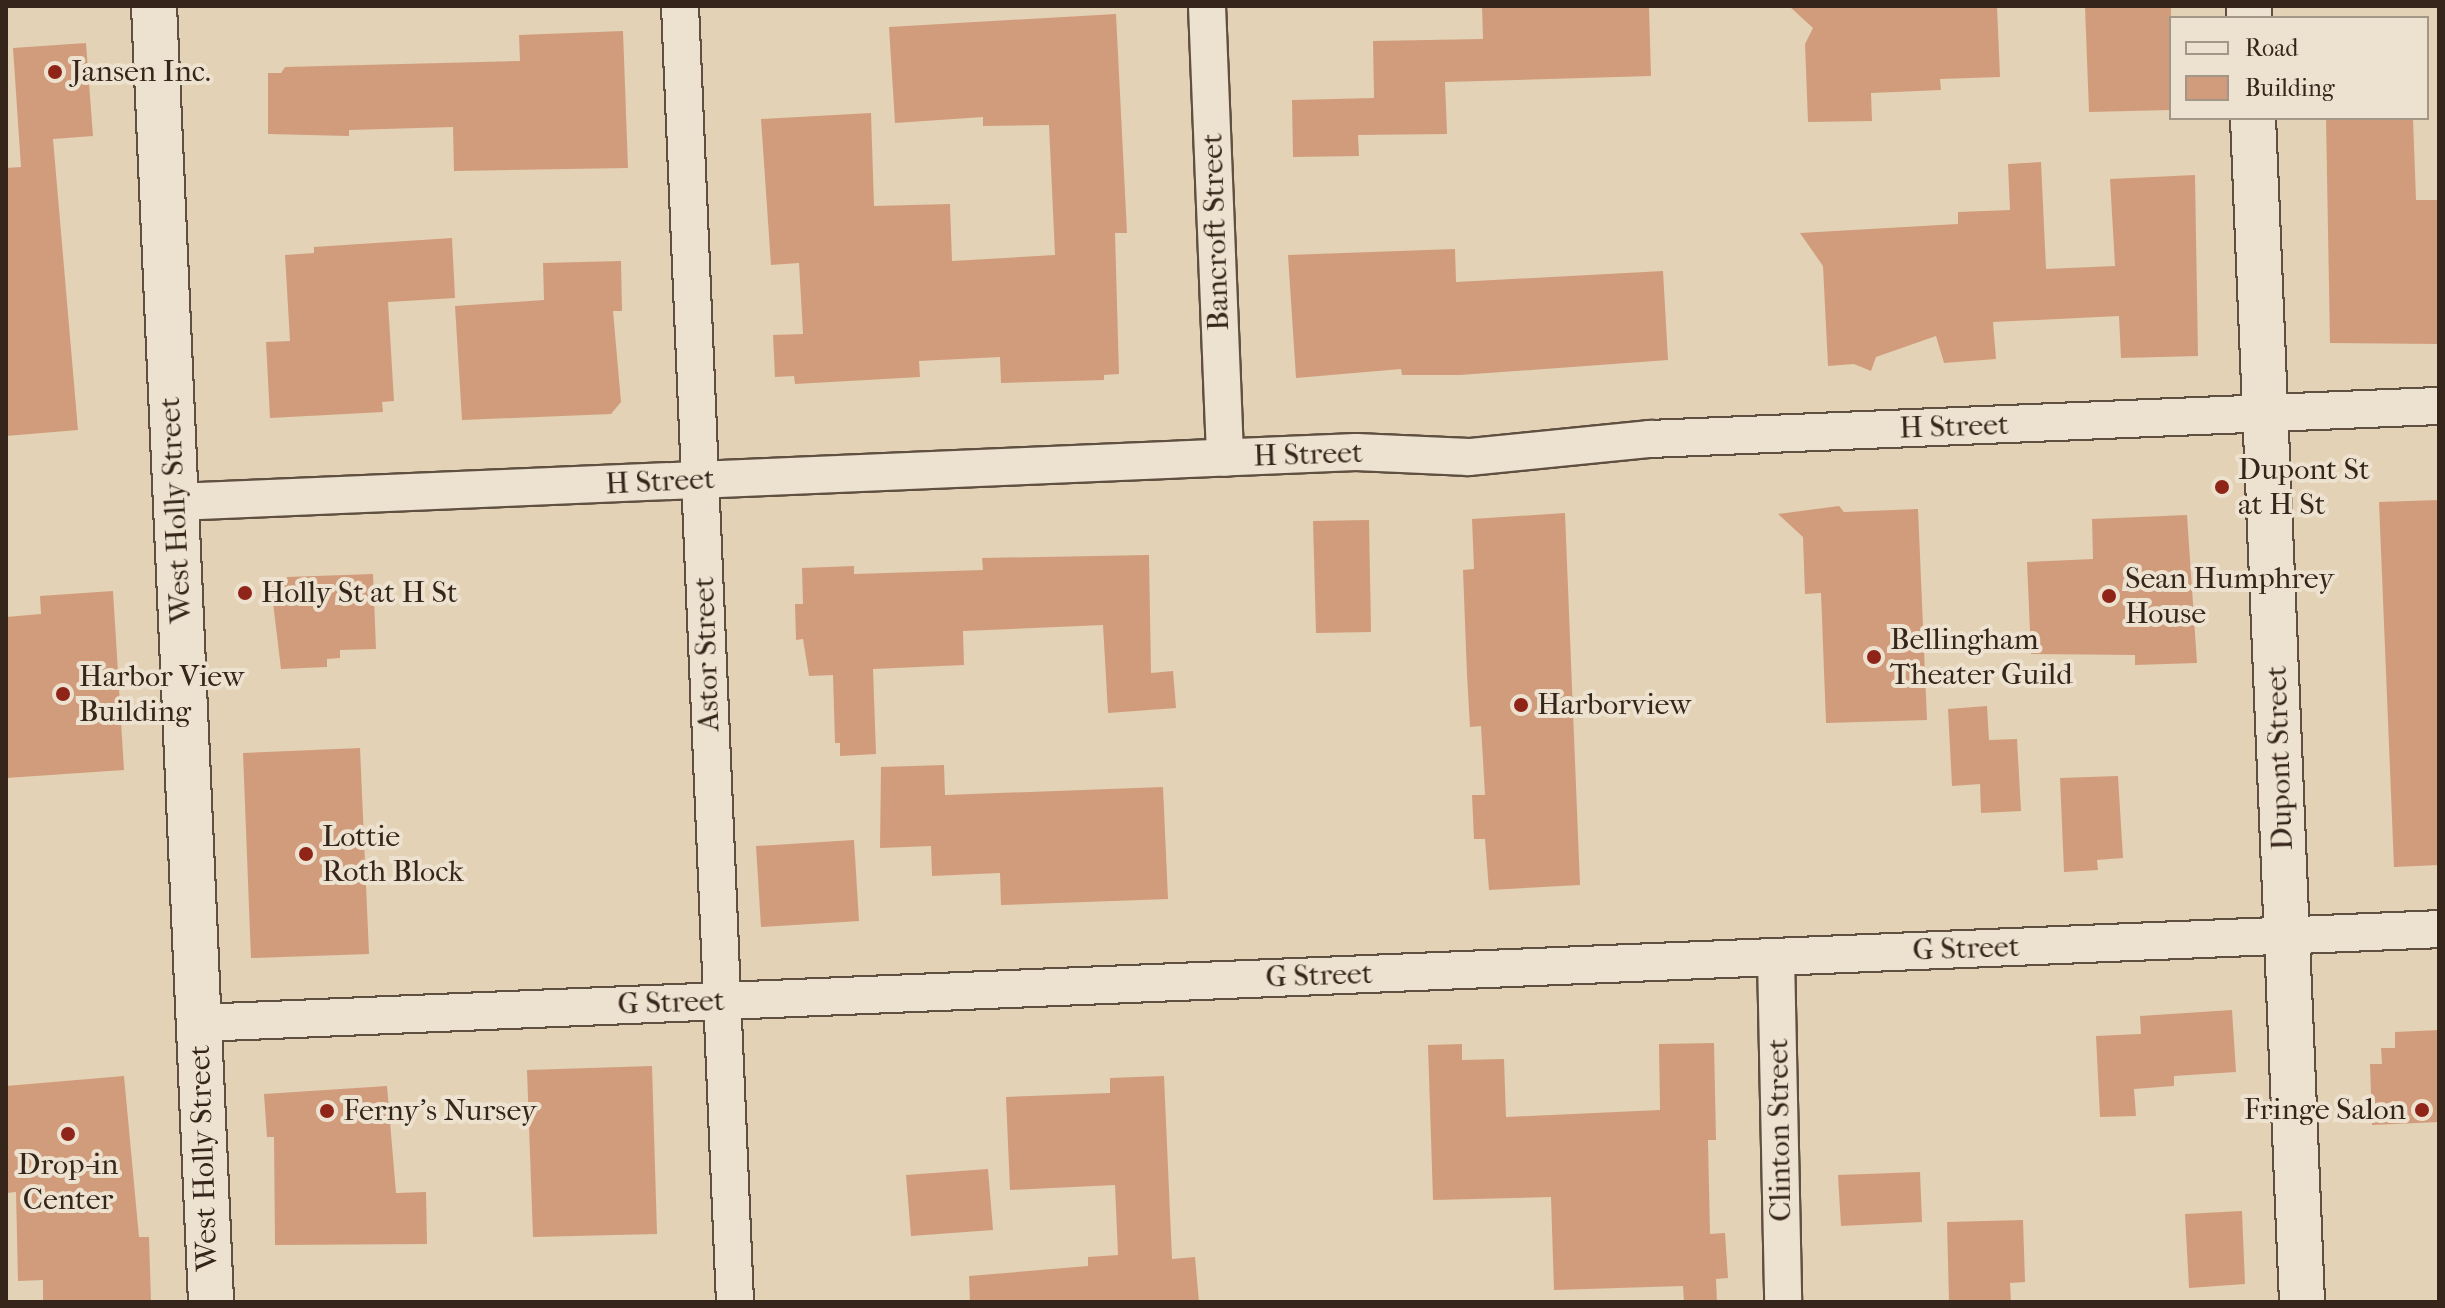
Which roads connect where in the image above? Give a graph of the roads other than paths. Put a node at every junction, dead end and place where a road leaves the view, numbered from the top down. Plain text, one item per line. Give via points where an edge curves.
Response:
1 (154, 6) edge
2 (680, 6) edge
3 (1207, 6) edge
4 (2253, 120) edge
5 (2439, 406) edge
6 (2265, 414) junction
7 (1225, 458) junction
8 (700, 480) junction
9 (176, 502) junction
10 (2439, 929) edge
11 (2286, 936) junction
12 (1776, 957) junction
13 (722, 1001) junction
14 (199, 1023) junction
15 (211, 1302) edge
16 (735, 1302) edge
17 (1783, 1302) edge
18 (2302, 1302) edge

1 - 9 main road, West Holly Street
2 - 8 street, Astor Street
3 - 7 street, Bancroft Street
4 - 6 main road, Dupont Street
5 - 6 street, H Street
6 - 7 street, H Street via 1650,439 1469,457 1356,452
6 - 11 main road, Dupont Street
7 - 8 street, H Street
8 - 9 street, H Street
8 - 13 street, Astor Street
9 - 14 main road, West Holly Street
10 - 11 street, G Street
11 - 12 street, G Street
11 - 18 main road, Dupont Street
12 - 13 street, G Street
12 - 17 street, Clinton Street
13 - 14 street, G Street
13 - 16 street, Astor Street
14 - 15 main road, West Holly Street

